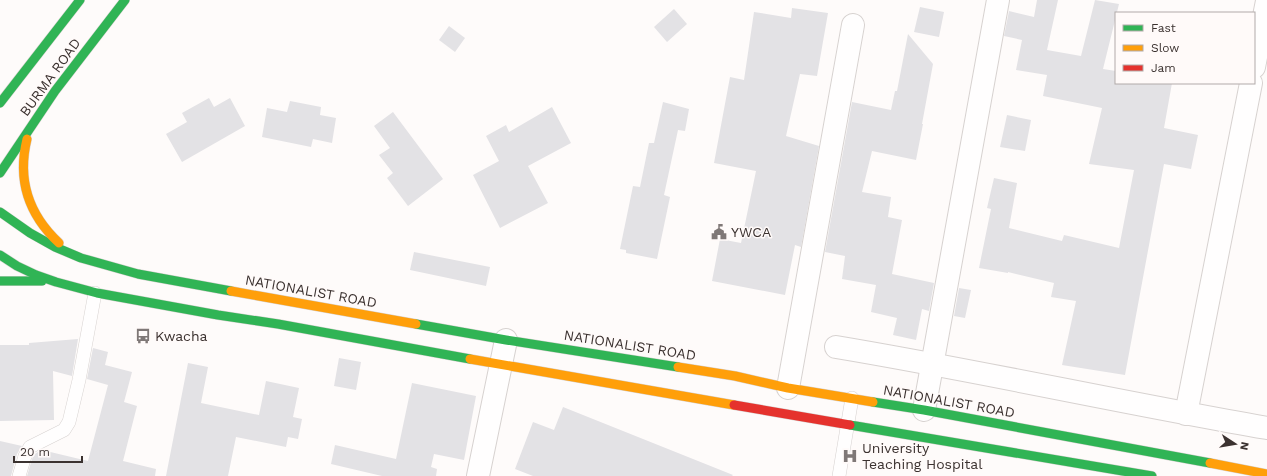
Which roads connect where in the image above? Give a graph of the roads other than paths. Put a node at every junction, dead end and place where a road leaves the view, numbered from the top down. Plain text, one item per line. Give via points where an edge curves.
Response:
1 (80, 0) edge
2 (125, 0) edge
3 (998, 0) edge
4 (1267, 1) edge
5 (853, 25) dead end
6 (1255, 62) edge
7 (1251, 84) edge
8 (0, 103) edge
9 (32, 126) junction
10 (0, 174) edge
11 (0, 212) edge
12 (72, 254) junction
13 (0, 255) edge
14 (0, 281) edge
15 (65, 284) junction
16 (95, 293) junction
17 (506, 340) junction
18 (836, 347) dead end
19 (932, 363) junction
20 (501, 365) junction
21 (788, 388) junction
22 (852, 398) junction
23 (924, 410) junction
24 (1186, 414) junction
25 (848, 424) junction
26 (1267, 428) edge
27 (1267, 474) edge
28 (19, 476) edge
29 (478, 476) edge
30 (840, 476) edge
31 (1152, 476) edge

1 - 8 main road, BURMA ROAD
2 - 9 main road, BURMA ROAD via 55,91
3 - 19 street
4 - 6 street
5 - 21 street
7 - 24 street
9 - 10 main road, BURMA ROAD
9 - 12 main road via 24,149 22,173 27,197 53,239
11 - 12 main road, NATIONALIST ROAD via 36,236
12 - 17 main road, NATIONALIST ROAD via 138,274
13 - 15 main road via 37,275
14 - 15 main road via 33,280
15 - 16 main road
16 - 20 main road
16 - 28 lane via 69,422 64,430 30,446
17 - 20 street
17 - 21 main road, NATIONALIST ROAD via 735,376
18 - 19 street
19 - 23 street
19 - 24 street
20 - 25 main road
20 - 29 street
21 - 22 main road, NATIONALIST ROAD
22 - 23 main road, NATIONALIST ROAD
22 - 25 lane
23 - 27 main road, NATIONALIST ROAD
24 - 26 street
25 - 30 lane
25 - 31 main road

